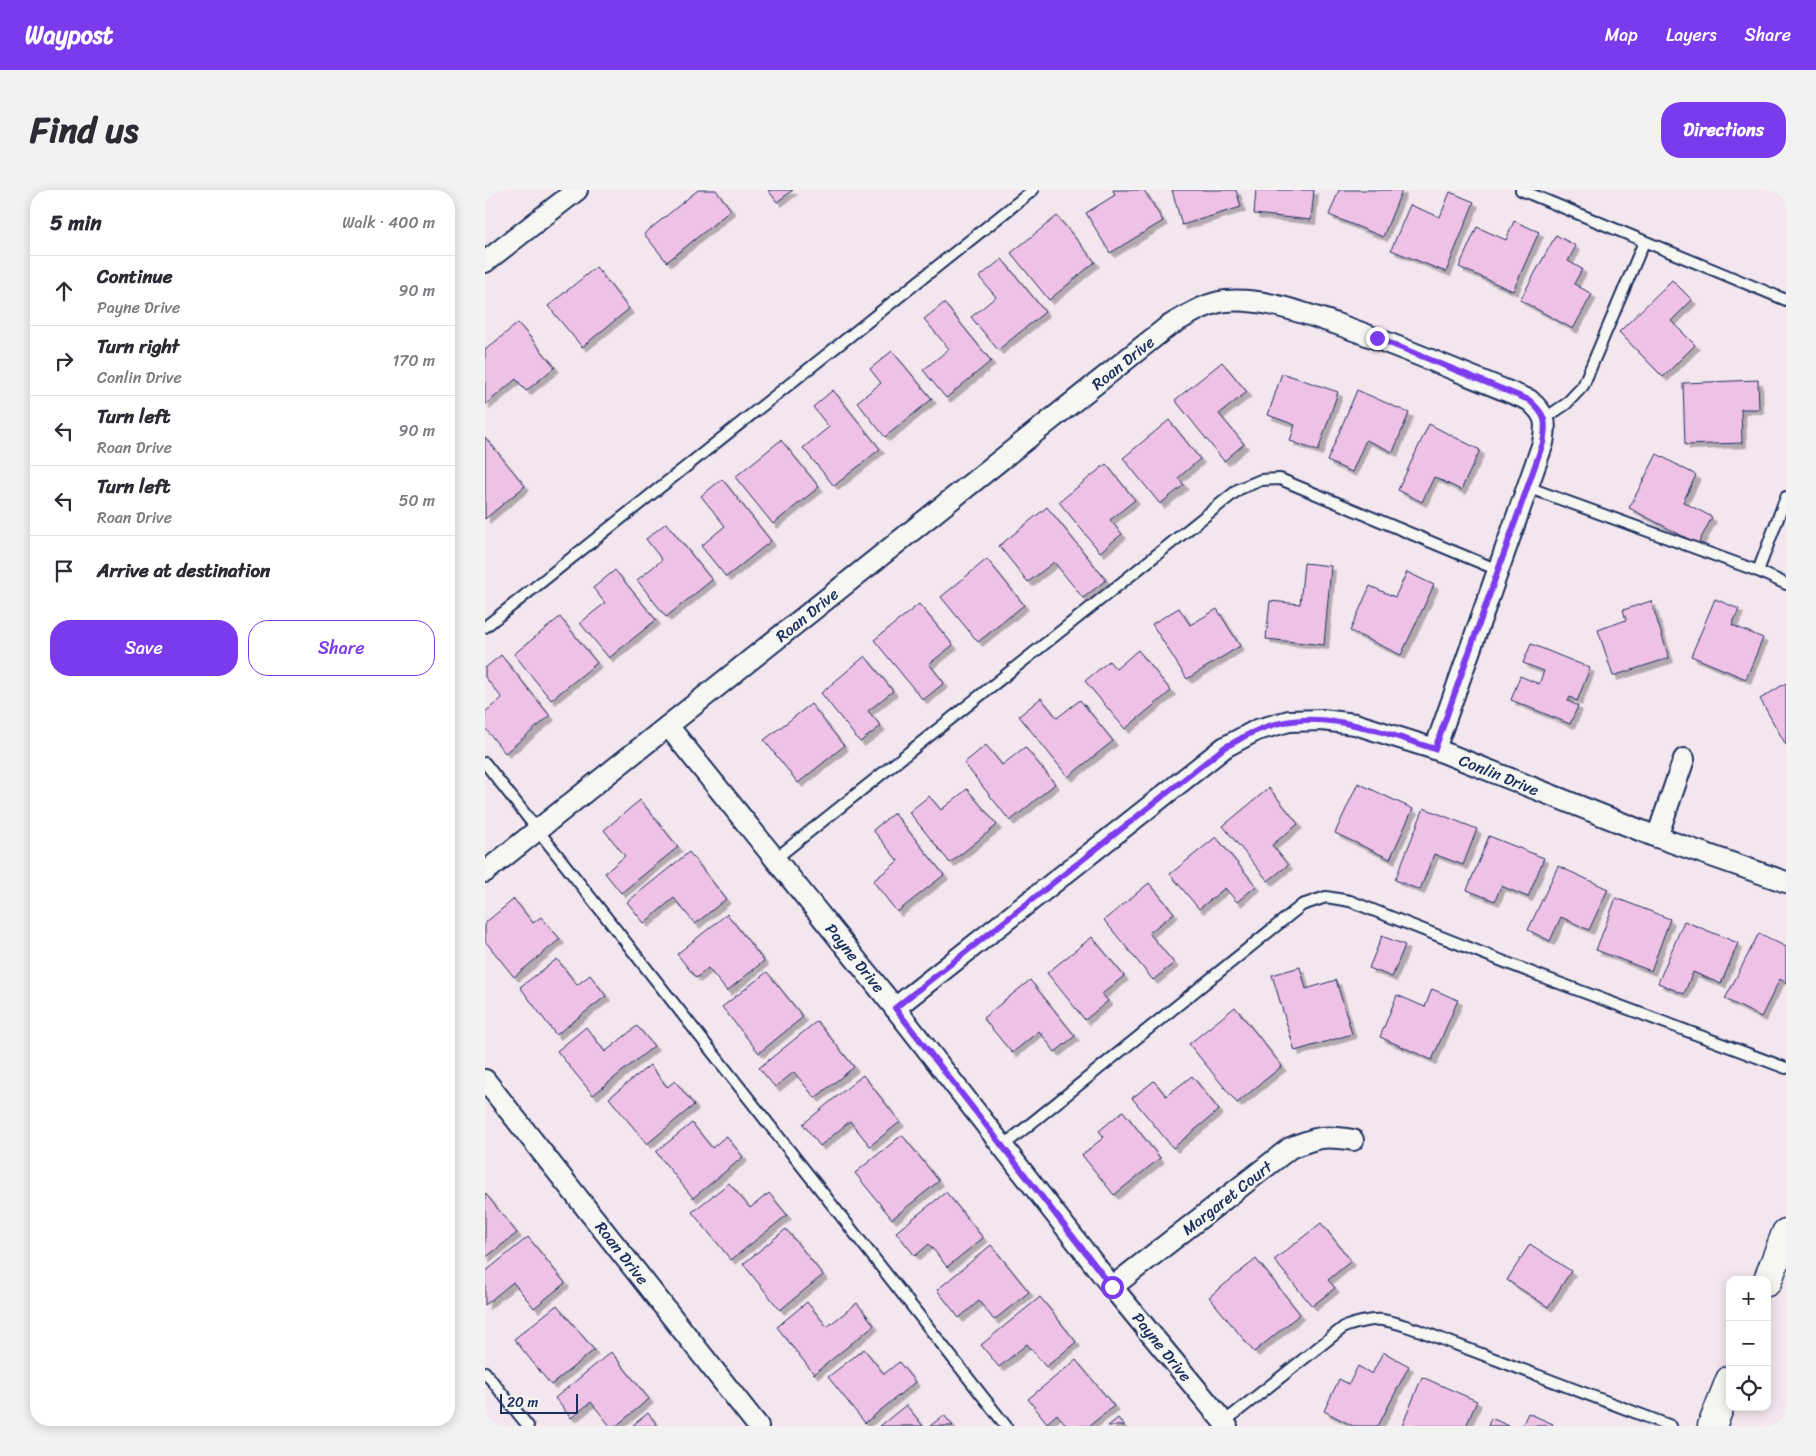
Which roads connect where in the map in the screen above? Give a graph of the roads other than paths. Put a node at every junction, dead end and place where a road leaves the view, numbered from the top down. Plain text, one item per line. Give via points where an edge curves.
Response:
1 (577, 190) edge
2 (1033, 190) edge
3 (1521, 190) edge
4 (1645, 242) junction
5 (485, 262) edge
6 (1786, 300) edge
7 (1544, 419) junction
8 (1527, 487) junction
9 (1786, 497) edge
10 (1498, 570) junction
11 (1758, 571) junction
12 (1786, 584) edge
13 (485, 627) edge
14 (668, 726) junction
15 (1435, 749) junction
16 (1684, 759) dead end
17 (485, 763) edge
18 (537, 831) junction
19 (1657, 837) junction
20 (775, 858) junction
21 (485, 872) edge
22 (1786, 882) edge
23 (895, 1008) junction
24 (1786, 1068) edge
25 (485, 1080) edge
26 (1353, 1140) dead end
27 (1003, 1146) junction
28 (1786, 1233) edge
29 (1769, 1276) edge
30 (1112, 1287) junction
31 (485, 1372) edge
32 (1726, 1390) edge
33 (1225, 1424) edge
34 (528, 1426) edge
35 (758, 1426) edge
36 (1006, 1426) edge
37 (1671, 1426) edge
38 (1712, 1426) edge

1 - 5 street
2 - 13 lane
3 - 4 lane
4 - 6 lane
4 - 7 lane via 1583,386
7 - 8 street via 1543,443
7 - 14 street, Roan Drive via 1541,411 1529,400 1377,338 1291,309 1259,302 1225,301 1195,311 1167,327
8 - 10 street
8 - 11 lane
9 - 11 lane
10 - 15 street
10 - 20 lane via 1296,485 1280,479 1261,480 1239,489
11 - 12 lane
14 - 18 street, Roan Drive
14 - 20 street, Payne Drive
15 - 19 street, Conlin Drive
15 - 23 street, Conlin Drive via 1355,724 1322,720 1289,721 1257,730 1225,747
16 - 19 street
17 - 18 lane
18 - 21 street, Roan Drive
18 - 36 lane
19 - 22 street, Conlin Drive
20 - 23 street, Payne Drive
23 - 27 street, Payne Drive
24 - 27 lane via 1350,901 1326,897 1301,905
25 - 35 street, Roan Drive
26 - 30 street, Margaret Court via 1329,1136 1290,1148
27 - 30 street, Payne Drive
28 - 29 street
30 - 33 street, Payne Drive
31 - 34 lane
32 - 38 street
33 - 37 lane via 1344,1327 1368,1319 1403,1325

